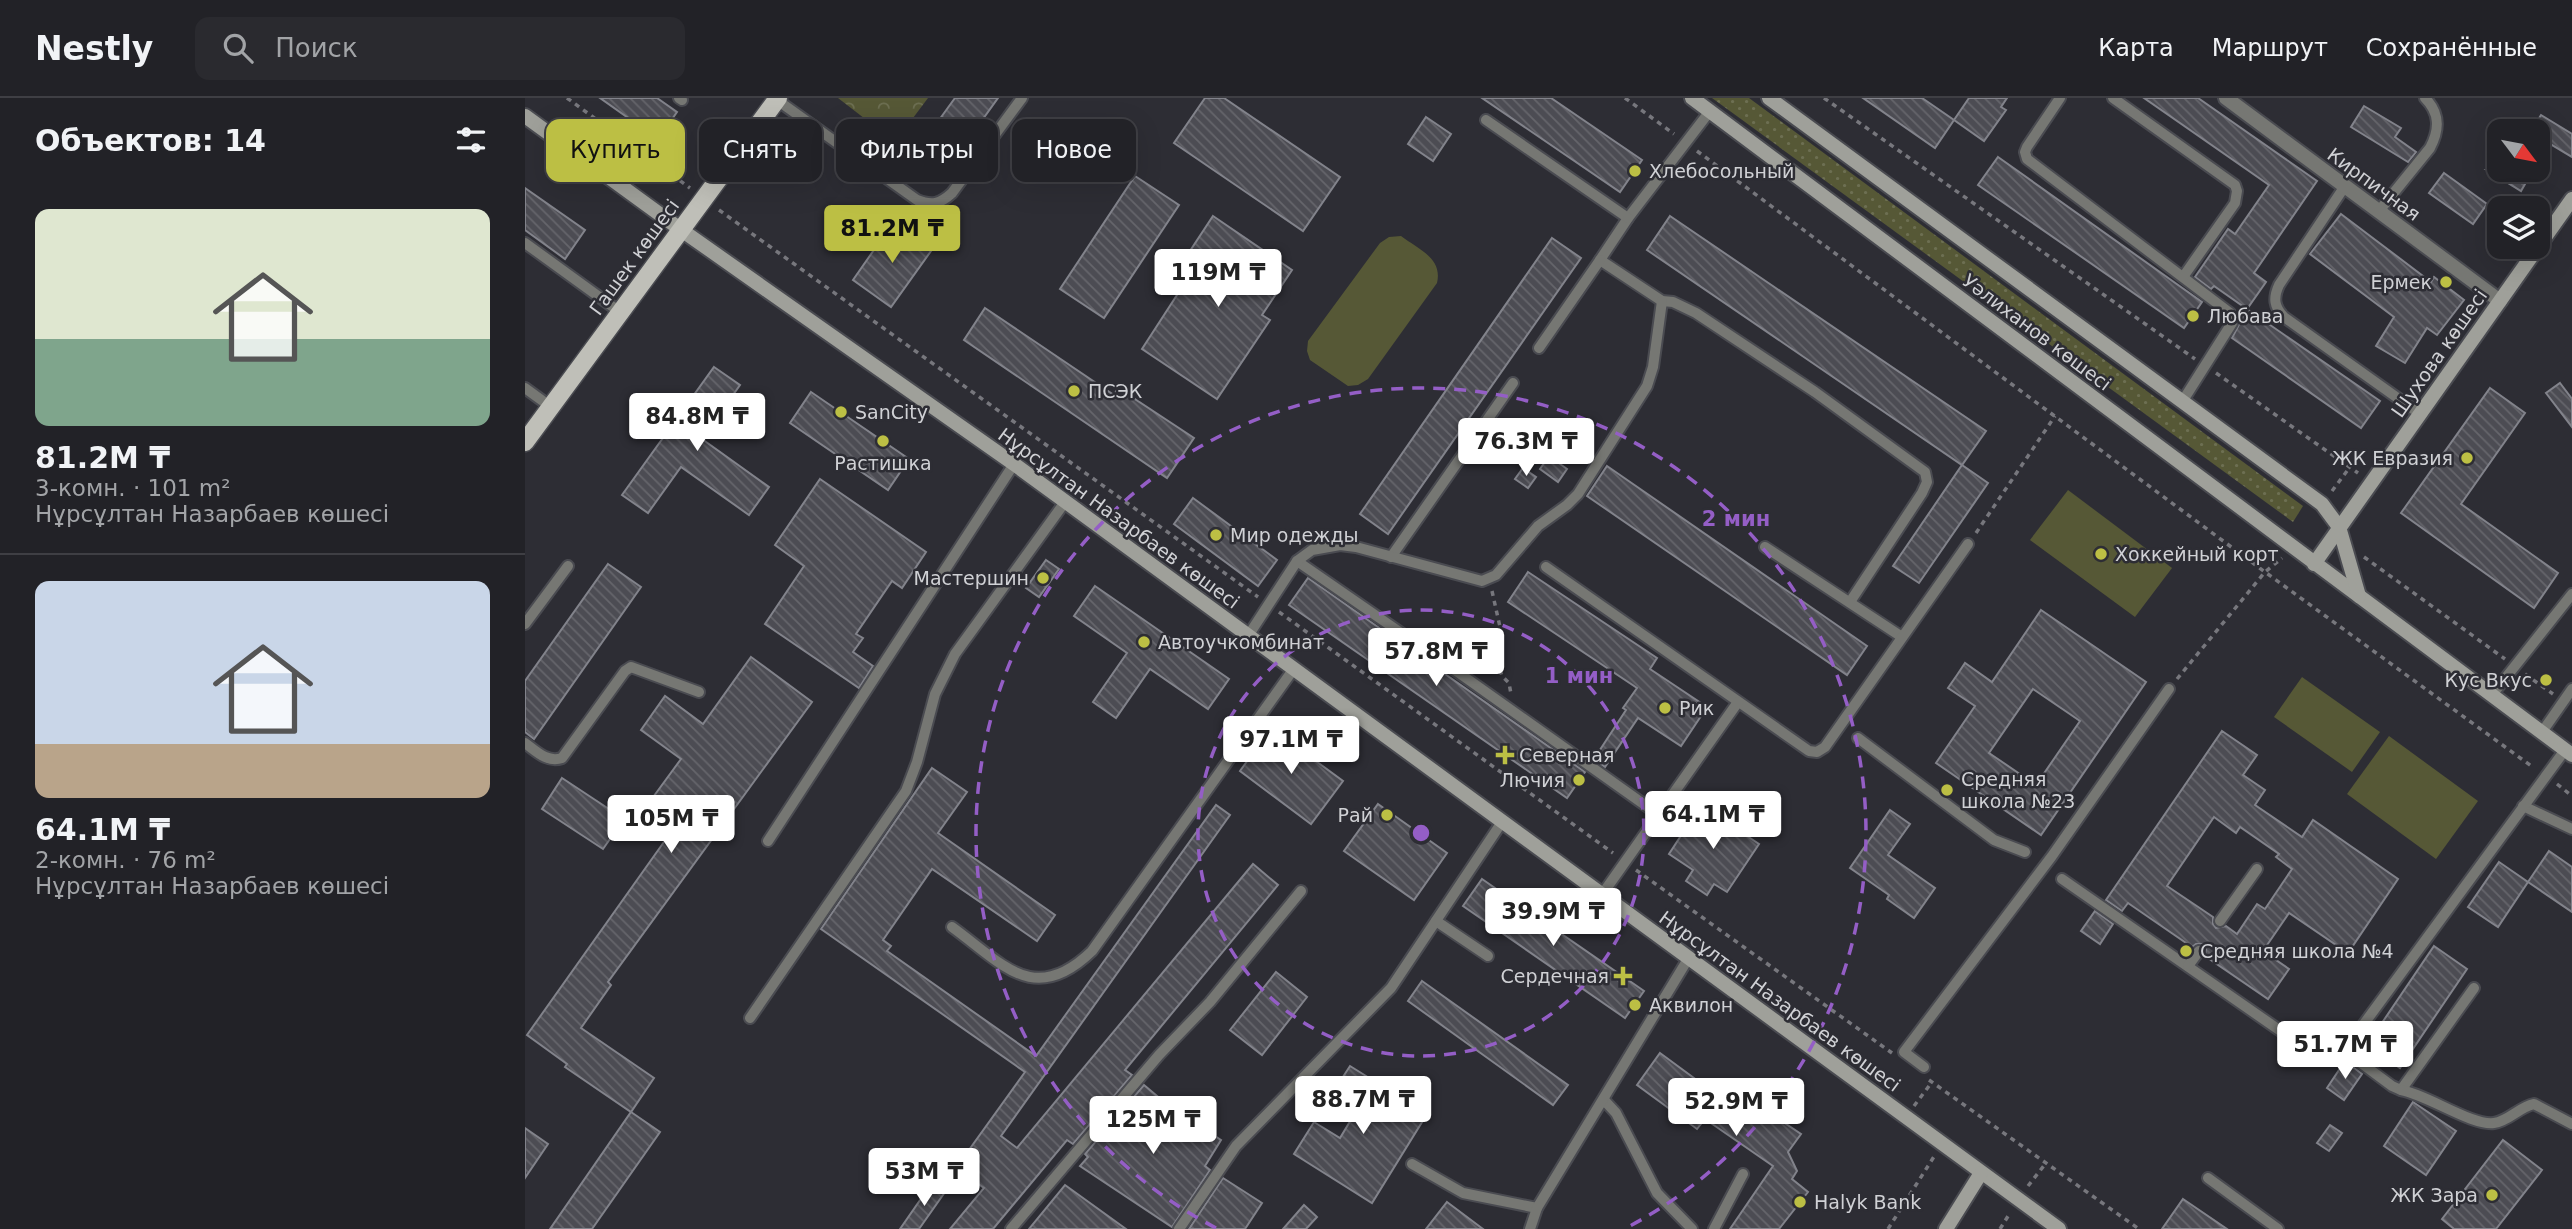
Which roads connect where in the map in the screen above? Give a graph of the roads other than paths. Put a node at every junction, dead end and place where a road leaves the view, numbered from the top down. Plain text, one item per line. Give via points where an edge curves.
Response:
1 (1022, 98) edge
2 (1692, 98) edge
3 (1769, 98) edge
4 (2060, 98) edge
5 (2113, 98) edge
6 (2226, 98) edge
7 (2425, 98) edge
8 (777, 99) edge
9 (1710, 111) junction
10 (525, 116) edge
11 (1486, 120) dead end
12 (2345, 186) junction
13 (2572, 199) edge
14 (2379, 211) junction
15 (1628, 218) junction
16 (680, 229) junction
17 (525, 243) edge
18 (1600, 260) junction
19 (2183, 277) junction
20 (2500, 301) junction
21 (1662, 302) junction
22 (620, 312) junction
23 (1539, 348) dead end
24 (1513, 383) dead end
25 (525, 388) edge
26 (2182, 402) junction
27 (551, 407) junction
28 (2420, 414) junction
29 (525, 442) edge
30 (1014, 464) junction
31 (1065, 502) junction
32 (2339, 527) junction
33 (1968, 544) road end
34 (1765, 547) dead end
35 (1391, 557) junction
36 (1297, 561) junction
37 (2314, 564) junction
38 (568, 566) dead end
39 (1546, 567) dead end
40 (2572, 594) edge
41 (2359, 596) junction
42 (1850, 602) junction
43 (525, 624) edge
44 (1248, 636) junction
45 (1902, 636) junction
46 (1293, 670) junction
47 (2169, 689) road end
48 (2572, 689) edge
49 (699, 692) dead end
50 (2492, 695) junction
51 (1738, 702) junction
52 (2542, 732) junction
53 (1858, 738) dead end
54 (525, 743) edge
55 (2569, 752) edge
56 (2523, 806) junction
57 (1659, 815) junction
58 (1502, 822) junction
59 (2572, 829) edge
60 (768, 841) dead end
61 (2025, 852) dead end
62 (2257, 869) dead end
63 (2062, 879) dead end
64 (1301, 891) dead end
65 (1601, 896) junction
66 (1436, 921) junction
67 (2220, 921) dead end
68 (952, 927) dead end
69 (2199, 951) dead end
70 (1488, 956) dead end
71 (1688, 959) junction
72 (2188, 966) junction
73 (2474, 988) dead end
74 (750, 1018) dead end
75 (2295, 1041) dead end
76 (1925, 1072) road end
77 (2401, 1090) junction
78 (1604, 1100) junction
79 (2572, 1124) edge
80 (1412, 1164) dead end
81 (1981, 1173) junction
82 (1743, 1174) dead end
83 (2208, 1178) dead end
84 (1538, 1208) junction
85 (1011, 1229) edge
86 (1179, 1229) edge
87 (1530, 1229) edge
88 (1692, 1229) edge
89 (1714, 1229) edge
90 (1946, 1229) edge
91 (2059, 1229) edge
92 (2278, 1229) edge

1 - 8 lane via 952,193 932,204 917,200
2 - 9 main road, Уәлиханов көшесі
3 - 26 main road, Уәлиханов көшесі
4 - 19 lane via 2027,147 2027,159
5 - 19 lane via 2231,181 2237,191 2235,203
6 - 12 street, Кирпичная
7 - 14 lane via 2436,114 2436,136
8 - 16 main road, Гашек көшесі
9 - 15 lane
9 - 37 main road, Уәлиханов көшесі
10 - 16 main road, Нұрсұлтан Назарбаев көшесі
11 - 15 lane
12 - 14 street, Кирпичная
12 - 28 lane via 2279,285 2276,304 2284,317
13 - 20 main road, Шухова көшесі
14 - 20 street, Кирпичная
15 - 18 lane
16 - 22 main road, Гашек көшесі
16 - 30 main road, Нұрсұлтан Назарбаев көшесі
17 - 22 lane
18 - 21 lane
18 - 23 lane
19 - 26 lane via 2233,317
20 - 28 main road, Шухова көшесі
21 - 35 lane via 1647,386 1578,494 1538,526 1496,575 1476,581
21 - 42 lane via 1696,313 1925,472 1922,493
22 - 27 main road, Гашек көшесі
24 - 35 lane
25 - 27 lane
26 - 32 main road, Уәлиханов көшесі via 2322,504
27 - 29 main road, Гашек көшесі
28 - 32 main road, Шухова көшесі
30 - 31 main road, Нұрсұлтан Назарбаев көшесі
30 - 60 lane
31 - 44 main road, Нұрсұлтан Назарбаев көшесі
31 - 74 lane via 955,654 935,694 906,791
32 - 37 main road, Шухова көшесі
32 - 41 main road, Уәлиханов көшесі
33 - 45 lane
34 - 42 lane
35 - 36 lane via 1340,545 1313,551
36 - 44 lane
36 - 57 lane
37 - 41 main road, Уәлиханов көшесі
38 - 43 lane
39 - 51 lane
40 - 50 lane
41 - 50 main road, Уәлиханов көшесі
42 - 45 lane
44 - 46 main road, Нұрсұлтан Назарбаев көшесі
45 - 51 lane via 1817,752
46 - 58 main road, Нұрсұлтан Назарбаев көшесі
46 - 68 lane via 1092,951 1072,968 1044,980 1017,974
47 - 76 lane via 2052,856 1903,1052
48 - 52 lane
49 - 54 lane via 631,667 562,758 544,757
50 - 52 main road, Уәлиханов көшесі
51 - 57 lane
52 - 55 main road, Уәлиханов көшесі
53 - 61 lane via 1994,840
55 - 56 lane
56 - 59 lane
56 - 77 lane via 2349,1045 2349,1054 2356,1061
57 - 65 lane
58 - 65 main road, Нұрсұлтан Назарбаев көшесі
58 - 66 lane
62 - 67 lane
63 - 72 lane
64 - 85 lane
65 - 71 main road, Нұрсұлтан Назарбаев көшесі
66 - 70 lane
66 - 86 lane via 1391,988 1236,1146
69 - 72 lane
71 - 78 lane
71 - 81 main road, Нұрсұлтан Назарбаев көшесі
72 - 75 lane
73 - 77 lane
77 - 79 lane via 2486,1124 2500,1122 2534,1104
78 - 84 lane
78 - 88 lane via 1616,1113 1657,1193
80 - 84 lane via 1463,1193
81 - 90 main road
81 - 91 main road, Нұрсұлтан Назарбаев көшесі
82 - 89 lane
83 - 92 lane
84 - 87 lane

